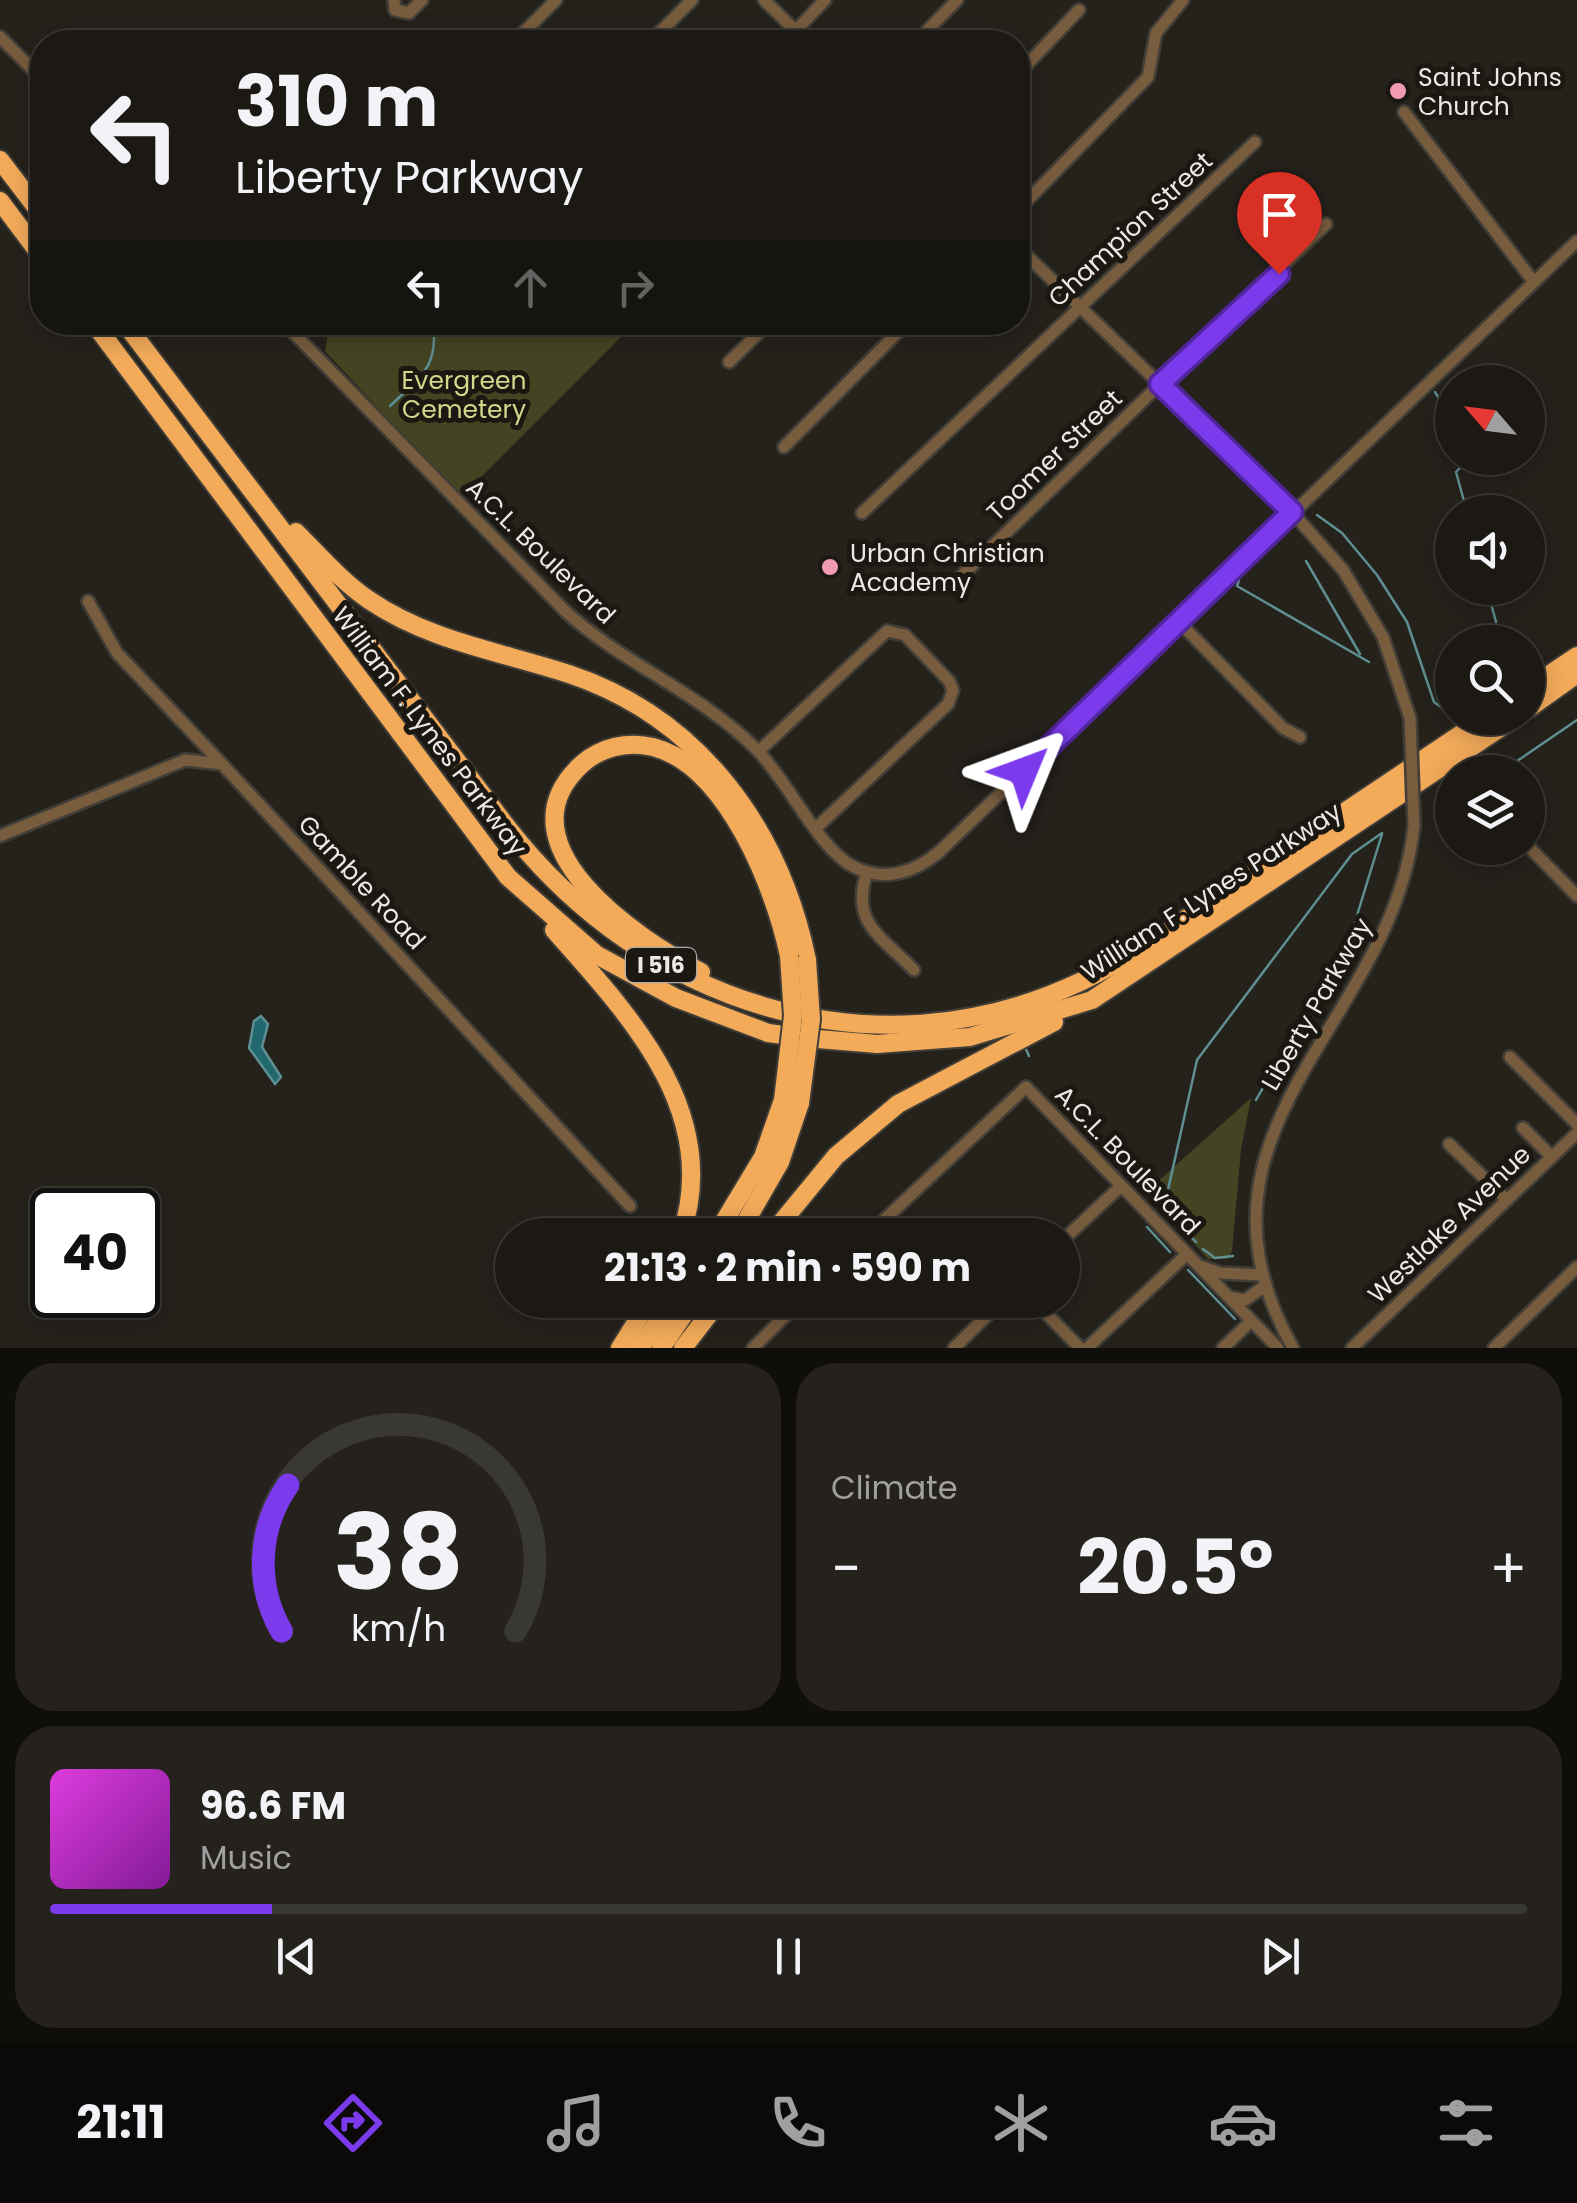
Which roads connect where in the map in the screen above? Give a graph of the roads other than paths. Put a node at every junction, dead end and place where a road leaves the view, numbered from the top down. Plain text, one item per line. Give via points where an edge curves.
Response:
1 (394, 0) edge
2 (422, 0) edge
3 (556, 0) edge
4 (692, 0) edge
5 (764, 0) edge
6 (825, 0) edge
7 (957, 0) edge
8 (1183, 0) edge
9 (1079, 10) dead end
10 (526, 30) edge
11 (662, 30) edge
12 (795, 30) edge
13 (797, 30) edge
14 (928, 30) edge
15 (0, 37) edge
16 (1030, 61) edge
17 (30, 67) edge
18 (1404, 112) dead end
19 (1255, 142) dead end
20 (0, 160) edge
21 (1030, 198) edge
22 (30, 200) edge
23 (0, 201) edge
24 (1326, 224) dead end
25 (30, 241) edge
26 (1577, 242) edge
27 (1030, 259) edge
28 (1533, 282) junction
29 (1079, 308) junction
30 (102, 335) edge
31 (134, 335) edge
32 (295, 335) edge
33 (757, 335) edge
34 (895, 335) edge
35 (729, 362) dead end
36 (1160, 384) junction
37 (784, 447) dead end
38 (240, 474) junction
39 (1292, 512) junction
40 (862, 513) dead end
41 (950, 587) dead end
42 (88, 601) dead end
43 (1179, 622) junction
44 (1577, 656) edge
45 (1577, 674) edge
46 (1545, 678) edge
47 (1545, 696) edge
48 (1460, 735) edge
49 (1489, 735) edge
50 (1300, 736) dead end
51 (758, 752) junction
52 (222, 764) junction
53 (816, 828) junction
54 (0, 836) edge
55 (1545, 863) edge
56 (1262, 867) junction
57 (868, 872) junction
58 (508, 877) junction
59 (1577, 896) edge
60 (798, 958) junction
61 (914, 970) dead end
62 (1092, 1000) junction
63 (1510, 1057) dead end
64 (792, 1101) junction
65 (1577, 1124) edge
66 (1523, 1128) dead end
67 (1577, 1133) edge
68 (1449, 1144) dead end
69 (1552, 1157) junction
70 (1121, 1186) junction
71 (1507, 1200) junction
72 (630, 1206) dead end
73 (685, 1218) edge
74 (726, 1218) edge
75 (748, 1218) edge
76 (785, 1218) edge
77 (886, 1218) edge
78 (1080, 1224) edge
79 (1256, 1236) junction
80 (1187, 1254) junction
81 (1197, 1264) junction
82 (1577, 1267) edge
83 (1232, 1273) junction
84 (1264, 1280) junction
85 (1225, 1294) junction
86 (639, 1318) edge
87 (660, 1318) edge
88 (682, 1318) edge
89 (706, 1318) edge
90 (784, 1318) edge
91 (985, 1318) edge
92 (1052, 1318) edge
93 (1250, 1322) junction
94 (620, 1348) edge
95 (640, 1348) edge
96 (661, 1348) edge
97 (682, 1348) edge
98 (753, 1348) edge
99 (954, 1348) edge
100 (1084, 1348) edge
101 (1223, 1348) edge
102 (1278, 1348) edge
103 (1294, 1348) edge
104 (1352, 1348) edge
105 (1494, 1348) edge

1 - 2 street via 395,10 409,13
3 - 10 street
4 - 11 street
5 - 12 street
6 - 13 street
7 - 14 street
8 - 21 street via 1156,33 1148,77
9 - 16 street
15 - 17 street
18 - 28 street
19 - 29 street, Champion Street
20 - 22 highway
23 - 25 highway
24 - 36 street, Toomer Street
26 - 28 street
27 - 29 street, Liberty Parkway
28 - 39 street
29 - 36 street, Liberty Parkway
29 - 40 street, Champion Street
30 - 58 highway, William F. Lynes Parkway / I 516
31 - 38 highway, William F. Lynes Parkway / I 516
32 - 51 street, A.C.L. Boulevard via 578,624 700,702
33 - 35 street
34 - 37 street
36 - 39 street, Liberty Parkway
36 - 41 street, Toomer Street
38 - 56 highway, William F. Lynes Parkway / I 516 via 553,881 633,948 716,991 781,1013 836,1021 910,1023 990,1012 1104,969
38 - 60 highway via 370,601 458,643 587,680 678,734 758,824 783,875
39 - 43 street
39 - 79 street, Liberty Parkway, bridge via 1376,622 1410,718 1414,826 1390,922 1274,1124
42 - 52 street, Gamble Road via 116,653
43 - 50 street via 1282,728
43 - 57 street via 930,860 901,873
44 - 46 highway
45 - 47 highway
48 - 56 highway, William F. Lynes Parkway / I 516
49 - 62 highway, William F. Lynes Parkway / I 516
51 - 53 street, A.C.L. Boulevard
51 - 53 street via 886,631 902,632 948,681 948,704
52 - 54 street via 185,760
52 - 72 street, Gamble Road
53 - 57 street, A.C.L. Boulevard via 837,856
55 - 59 street
56 - 60 highway via 1100,959 1026,990 915,1012 831,1010 718,980 611,914 578,879 558,841 556,812 572,774 618,746 656,748 678,759 743,833
57 - 61 street via 861,911
58 - 62 highway, William F. Lynes Parkway / I 516 via 597,955 676,998 768,1033 923,1044 1001,1030
58 - 73 highway via 636,1024 662,1066 690,1158
60 - 64 highway, bridge via 812,1018
62 - 76 highway via 898,1104 836,1156
63 - 65 street
64 - 74 highway
64 - 75 highway via 780,1162
66 - 69 street
67 - 69 street, Westlake Avenue
68 - 71 street
69 - 71 street, Westlake Avenue
70 - 77 street, A.C.L. Boulevard via 1026,1087
70 - 78 street
70 - 80 street, A.C.L. Boulevard
71 - 104 street, Westlake Avenue
79 - 83 street via 1248,1262
79 - 84 street, Liberty Parkway
80 - 81 street, A.C.L. Boulevard
80 - 100 street
81 - 83 street, A.C.L. Boulevard
81 - 85 street, A.C.L. Boulevard
82 - 105 street
83 - 84 street, A.C.L. Boulevard
84 - 85 street via 1245,1300
84 - 103 street
85 - 93 street, A.C.L. Boulevard
86 - 94 highway
87 - 95 highway
88 - 96 highway
89 - 97 highway
90 - 98 street
91 - 99 street
92 - 100 street
93 - 101 street
93 - 102 street, A.C.L. Boulevard

